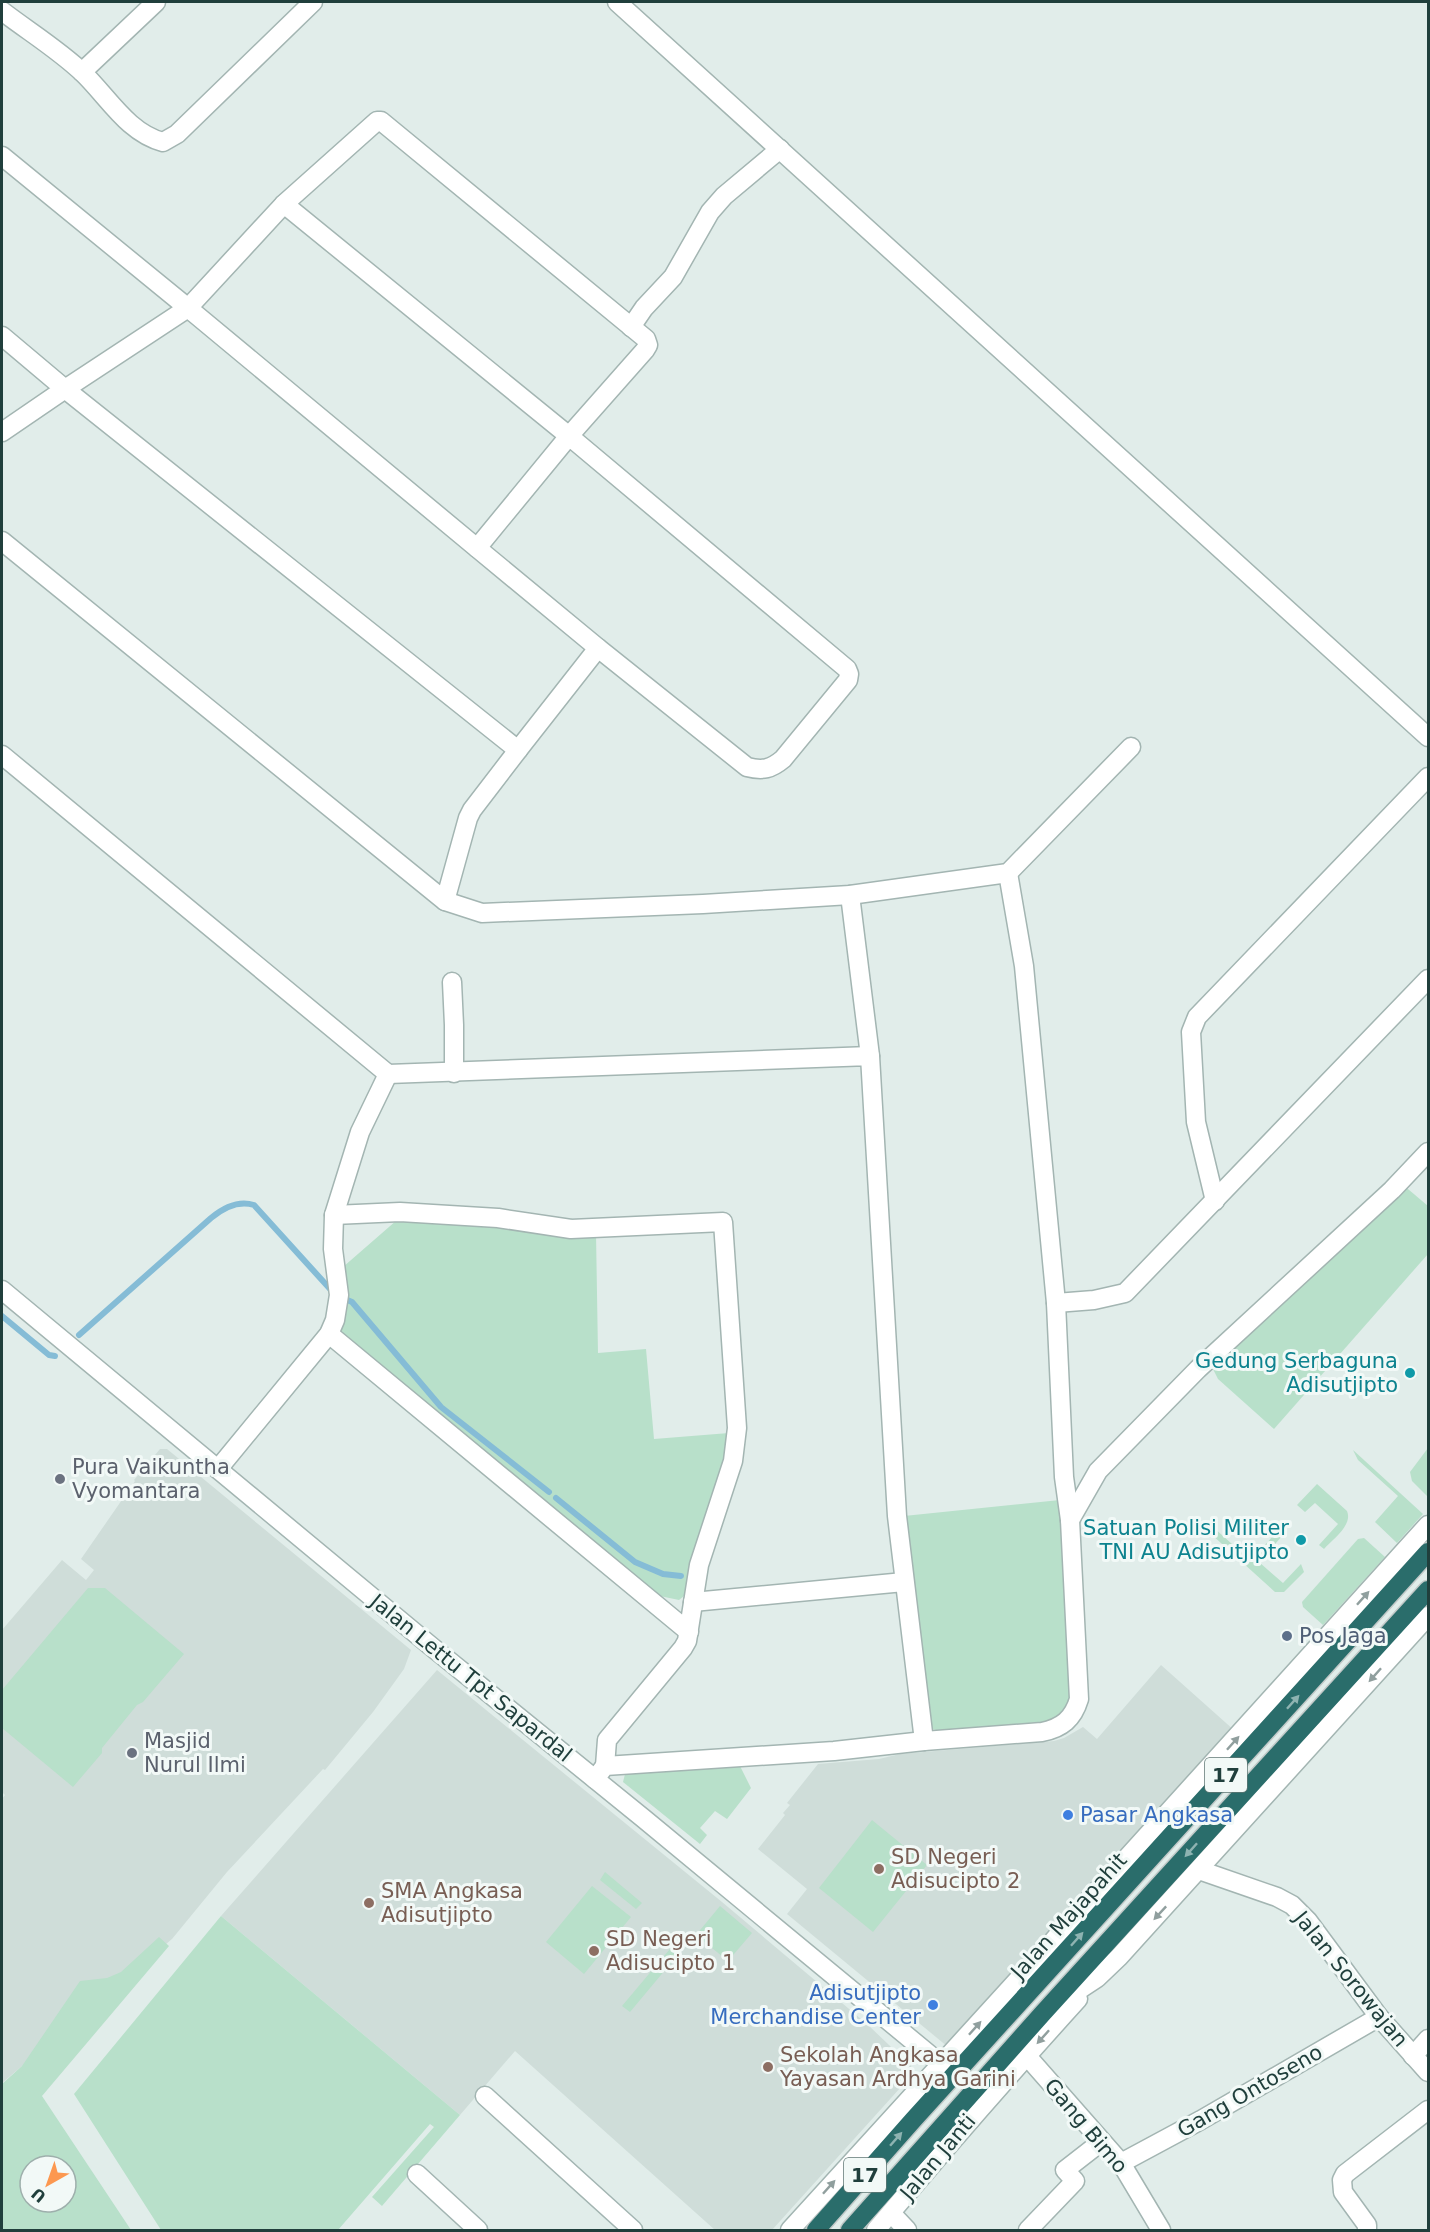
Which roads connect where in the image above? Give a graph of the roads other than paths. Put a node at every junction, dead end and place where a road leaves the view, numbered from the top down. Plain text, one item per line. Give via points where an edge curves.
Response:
1 (156, 2) edge
2 (313, 2) edge
3 (617, 2) edge
4 (2, 11) edge
5 (81, 72) junction
6 (780, 149) junction
7 (2, 156) edge
8 (284, 204) junction
9 (188, 308) junction
10 (631, 327) junction
11 (2, 336) edge
12 (65, 389) junction
13 (2, 432) edge
14 (569, 436) junction
15 (2, 541) edge
16 (477, 548) junction
17 (598, 648) junction
18 (1428, 737) edge
19 (1131, 747) dead end
20 (518, 750) junction
21 (2, 755) edge
22 (1428, 777) edge
23 (1008, 873) junction
24 (850, 895) junction
25 (445, 901) junction
26 (1428, 979) edge
27 (452, 982) dead end
28 (870, 1056) junction
29 (454, 1073) junction
30 (388, 1074) junction
31 (1428, 1152) edge
32 (1215, 1201) junction
33 (334, 1215) junction
34 (2, 1290) edge
35 (1056, 1303) junction
36 (329, 1334) junction
37 (218, 1469) junction
38 (1070, 1520) junction
39 (1428, 1525) edge
40 (1428, 1552) edge
41 (904, 1582) junction
42 (1428, 1590) edge
43 (693, 1602) junction
44 (1428, 1616) edge
45 (689, 1632) junction
46 (1351, 1688) junction
47 (924, 1741) junction
48 (600, 1772) junction
49 (1204, 1788) junction
50 (1199, 1870) junction
51 (1053, 1941) junction
52 (1097, 1978) junction
53 (1024, 1998) junction
54 (1043, 2013) junction
55 (1379, 2017) junction
56 (1428, 2039) edge
57 (1026, 2055) junction
58 (1413, 2056) junction
59 (942, 2065) junction
60 (1428, 2072) edge
61 (485, 2096) dead end
62 (1428, 2110) edge
63 (1101, 2142) junction
64 (1120, 2163) junction
65 (417, 2175) dead end
66 (891, 2213) junction
67 (478, 2230) edge
68 (633, 2230) edge
69 (790, 2230) edge
70 (816, 2230) edge
71 (850, 2230) edge
72 (876, 2230) edge
73 (907, 2230) edge
74 (1028, 2230) edge
75 (1161, 2230) edge
76 (1367, 2230) edge

1 - 5 street
2 - 5 street via 177,134 163,142 137,130
3 - 6 street
4 - 5 street
6 - 10 street via 710,212 673,277
6 - 18 street
7 - 9 street
8 - 9 street
8 - 10 street via 373,123 381,121
8 - 14 street
9 - 12 street
9 - 16 street
10 - 14 street via 648,345
11 - 12 street
12 - 13 street
12 - 20 street
14 - 16 street
14 - 17 street via 849,674 783,759 771,769 757,770 738,761
15 - 25 street
16 - 17 street
17 - 20 street
19 - 23 street
20 - 25 street via 468,818
21 - 30 street
22 - 32 street via 1197,1017 1191,1032 1196,1122
23 - 24 street
23 - 35 street via 1024,966
24 - 25 street via 482,913
24 - 28 street
26 - 32 street
27 - 29 street
28 - 29 street
28 - 41 street
29 - 30 street
30 - 33 street via 360,1132
31 - 38 street via 1198,1369 1098,1471
32 - 35 street via 1125,1293
33 - 36 street via 333,1249 339,1295
33 - 43 street via 400,1212 498,1218 571,1229 723,1222 736,1443 699,1565
34 - 37 street, Jalan Lettu Tpt Sapardal
35 - 38 street via 1064,1476
36 - 37 street
36 - 45 street
37 - 48 street, Jalan Lettu Tpt Sapardal via 432,1647
38 - 47 street via 1079,1699 1075,1712 1053,1730
49 -> 39 street
49 -> 40 highway, Jalan Majapahit / 17
41 - 43 street
41 - 47 street
42 - 46 highway, 17
43 - 45 street
44 -> 46 street
45 - 48 street via 683,1648 607,1740
46 - 50 street
46 -> 54 highway, 17
47 - 48 street
48 - 59 street, Jalan Lettu Tpt Sapardal
49 - 51 street
53 -> 49 highway, Jalan Majapahit / 17
50 -> 52 street
50 - 55 street, Jalan Sorowajan via 1277,1896 1292,1905
51 - 53 street
59 -> 51 street
52 - 54 street
52 -> 57 street, Jalan Janti
70 -> 53 highway, Jalan Majapahit / 17
54 - 71 highway, 17
55 - 58 street, Jalan Sorowajan
55 - 64 street, Gang Ontoseno
56 - 58 street
57 - 63 street, Gang Bimo
57 - 66 street, Jalan Janti
58 - 60 street, Jalan Sorowajan
69 -> 59 street
61 - 68 street
62 - 76 street via 1345,2174 1343,2192
63 - 64 street, Gang Bimo
63 - 74 street via 1065,2170 1075,2181
64 - 75 street, Gang Bimo
65 - 67 street
66 - 72 street, Jalan Janti
66 - 73 street

